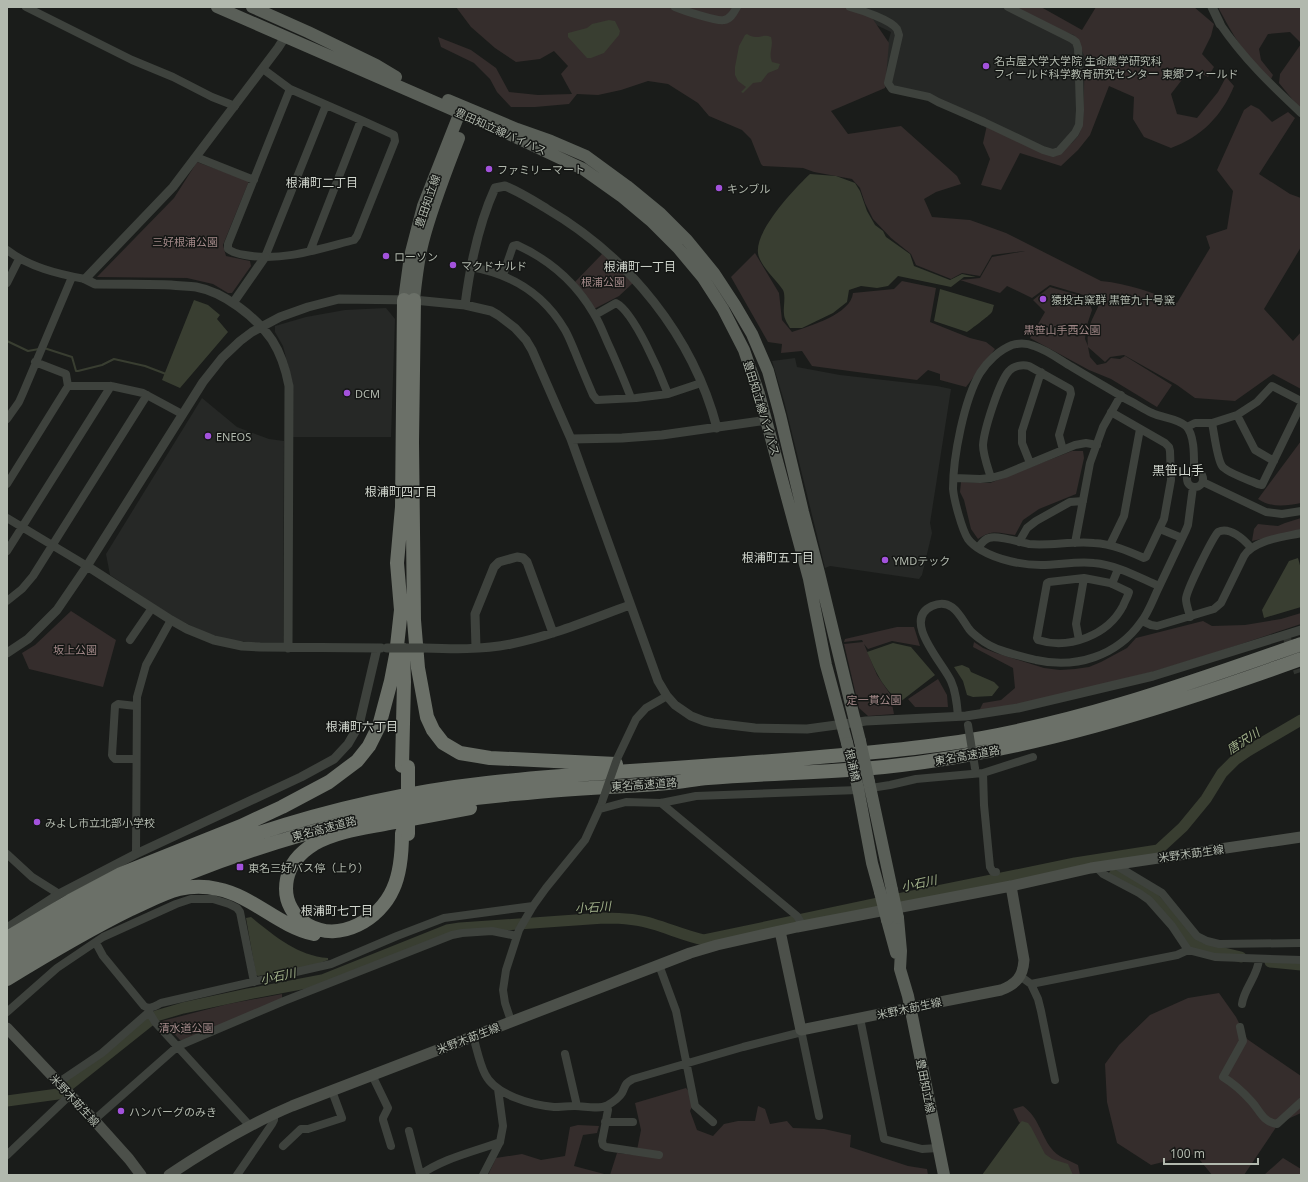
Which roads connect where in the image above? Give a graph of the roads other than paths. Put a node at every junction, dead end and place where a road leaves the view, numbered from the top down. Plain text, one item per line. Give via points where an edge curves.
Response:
1 (26, 7) edge
2 (217, 7) edge
3 (252, 7) edge
4 (675, 7) edge
5 (737, 7) edge
6 (850, 7) edge
7 (1008, 7) edge
8 (1212, 7) edge
9 (1220, 24) joint
10 (285, 37) junction
11 (263, 69) junction
12 (290, 90) junction
13 (326, 105) junction
14 (235, 106) junction
15 (465, 111) junction
16 (1301, 113) edge
17 (361, 120) junction
18 (196, 157) junction
19 (254, 180) junction
20 (7, 250) edge
21 (310, 251) junction
22 (265, 257) junction
23 (19, 259) junction
24 (471, 267) junction
25 (503, 275) junction
26 (72, 277) junction
27 (85, 280) junction
28 (7, 284) edge
29 (409, 300) junction
30 (233, 303) junction
31 (465, 305) junction
32 (595, 315) junction
33 (261, 326) junction
34 (35, 362) junction
35 (1041, 372) junction
36 (701, 383) junction
37 (68, 386) junction
38 (111, 386) junction
39 (668, 394) junction
40 (148, 395) junction
41 (1120, 395) junction
42 (631, 398) junction
43 (1301, 401) edge
44 (1301, 405) edge
45 (1111, 412) junction
46 (182, 414) junction
47 (1237, 415) junction
48 (781, 417) junction
49 (7, 419) edge
50 (767, 420) junction
51 (1212, 423) junction
52 (1187, 427) junction
53 (717, 428) junction
54 (1140, 429) junction
55 (571, 439) junction
56 (1097, 445) junction
57 (1063, 450) junction
58 (1274, 461) junction
59 (1030, 463) junction
60 (1194, 470) junction
61 (954, 478) junction
62 (991, 478) junction
63 (1203, 482) junction
64 (7, 484) edge
65 (1193, 487) junction
66 (1083, 501) junction
67 (1301, 511) edge
68 (7, 518) edge
69 (22, 527) junction
70 (1160, 529) junction
71 (1301, 533) edge
72 (1182, 538) junction
73 (1019, 542) junction
74 (1075, 543) junction
75 (53, 545) junction
76 (1110, 545) junction
77 (978, 548) junction
78 (1251, 548) junction
79 (7, 551) edge
80 (87, 566) junction
81 (1118, 569) junction
82 (1084, 578) junction
83 (1112, 584) junction
84 (1159, 586) junction
85 (7, 601) edge
86 (630, 605) junction
87 (152, 608) junction
88 (401, 610) junction
89 (1190, 617) junction
90 (171, 620) junction
91 (1142, 621) junction
92 (1301, 630) edge
93 (553, 633) junction
94 (415, 637) junction
95 (130, 640) dead end
96 (1079, 640) junction
97 (1301, 644) edge
98 (288, 648) junction
99 (377, 648) junction
100 (476, 648) junction
101 (7, 653) edge
102 (1301, 659) edge
103 (667, 696) junction
104 (136, 706) junction
105 (964, 719) junction
106 (856, 723) junction
107 (843, 725) junction
108 (847, 743) joint
109 (1033, 757) dead end
110 (136, 759) junction
111 (405, 766) junction
112 (672, 768) junction
113 (978, 772) junction
114 (669, 783) junction
115 (870, 785) junction
116 (858, 789) junction
117 (661, 803) junction
118 (601, 805) junction
119 (405, 833) junction
120 (1301, 837) edge
121 (136, 854) junction
122 (8, 858) edge
123 (1116, 864) junction
124 (1098, 867) junction
125 (996, 872) dead end
126 (1011, 886) junction
127 (59, 894) junction
128 (533, 906) junction
129 (893, 919) junction
130 (803, 925) junction
131 (7, 928) edge
132 (780, 931) junction
133 (518, 933) junction
134 (7, 938) edge
135 (96, 943) junction
136 (1301, 943) edge
137 (1188, 950) junction
138 (7, 952) edge
139 (1259, 959) junction
140 (1301, 960) edge
141 (658, 965) junction
142 (7, 968) edge
143 (1020, 976) junction
144 (7, 979) edge
145 (254, 982) junction
146 (1031, 984) junction
147 (909, 1002) junction
148 (1242, 1004) dead end
149 (7, 1012) edge
150 (151, 1014) junction
151 (860, 1018) junction
152 (511, 1021) junction
153 (1240, 1027) dead end
154 (7, 1028) edge
155 (801, 1030) junction
156 (474, 1036) junction
157 (178, 1046) junction
158 (565, 1054) dead end
159 (687, 1063) junction
160 (372, 1075) junction
161 (1055, 1080) dead end
162 (59, 1082) junction
163 (498, 1089) junction
164 (332, 1090) junction
165 (70, 1094) junction
166 (1301, 1102) edge
167 (576, 1106) junction
168 (607, 1106) junction
169 (274, 1114) junction
170 (819, 1116) dead end
171 (94, 1120) junction
172 (605, 1122) junction
173 (633, 1122) dead end
174 (713, 1122) dead end
175 (250, 1126) junction
176 (410, 1131) dead end
177 (500, 1142) junction
178 (283, 1146) dead end
179 (392, 1146) dead end
180 (938, 1148) junction
181 (7, 1155) edge
182 (659, 1155) dead end
183 (141, 1175) edge
184 (168, 1175) edge
185 (237, 1175) edge
186 (420, 1175) edge
187 (483, 1175) edge
188 (944, 1175) edge

1 - 14 street via 132,60
2 - 10 main road, 豊田知立線バイパス
3 - 15 main road, 豊田知立線バイパス via 308,32
4 - 5 street via 713,20 724,20 731,16
6 - 7 street via 884,20 896,28 899,35 888,83 892,89 929,97 1043,150 1057,152 1075,133 1079,124 1076,42
8 - 9 street
9 - 16 street via 1238,50
10 - 11 street
10 - 15 main road, 豊田知立線バイパス
11 - 12 street
11 - 14 street
12 - 13 street
12 - 19 street
13 - 17 street
13 - 22 street
14 - 18 street
15 - 29 main road, 豊田知立線 via 423,206 411,251
15 - 48 main road, 豊田知立線バイパス via 586,156 661,214 687,240 735,305 752,334 768,371
15 - 50 main road, 豊田知立線バイパス via 583,169 621,196 673,243 703,278 723,309 744,350
17 - 21 street
17 - 21 street via 394,135 395,140 356,238
18 - 19 street
18 - 27 street via 168,193
19 - 22 street via 227,247 234,252
20 - 23 street
21 - 22 street
22 - 30 street
23 - 26 street
23 - 28 street
24 - 25 street
24 - 31 street
24 - 36 street via 483,220 495,188 509,188 586,234 626,270 664,316
25 - 32 street via 513,246 517,245 557,269
25 - 42 street via 530,290 550,309 565,330 596,399
26 - 27 street
26 - 34 street
27 - 30 street via 95,284 195,287
29 - 31 street
29 - 33 street via 339,299 308,306
29 - 88 highway via 402,507 397,563
29 - 94 highway
30 - 33 street
31 - 55 street via 498,315 526,340
32 - 39 street via 616,302 623,308 648,348
32 - 42 street
33 - 46 street via 222,358
33 - 98 street via 281,356 289,386
34 - 37 street via 66,374
34 - 49 street via 18,402
35 - 57 street via 1071,391 1059,435
35 - 59 street via 1022,431 1022,443
35 - 62 street via 1029,366 1020,366 1008,372 1003,380 985,430 983,443
36 - 39 street
36 - 53 street
37 - 38 street
37 - 64 street
38 - 40 street
38 - 69 street
39 - 42 street
40 - 46 street
40 - 75 street
41 - 45 street
41 - 52 street via 1153,413
41 - 61 street via 1038,347 1023,344 1005,348 984,367 977,379 959,438
43 - 47 street via 1272,386 1256,402
44 - 58 street
45 - 54 street
45 - 56 street
46 - 80 street
47 - 51 street
47 - 58 street via 1255,450
48 - 50 street
48 - 106 main road, 豊田知立線バイパス
50 - 53 street
50 - 107 main road, 豊田知立線バイパス via 809,579 826,665
51 - 52 street via 1194,423
51 - 58 street via 1219,459 1224,468 1262,485
52 - 60 street via 1192,437
53 - 55 street via 662,435
54 - 70 street via 1165,443 1170,451 1171,480
54 - 76 street via 1124,516
55 - 86 street
56 - 57 street via 1086,443
56 - 66 street via 1088,471
57 - 59 street
59 - 62 street
60 - 63 street via 1202,474
60 - 65 street via 1187,479
61 - 62 street
61 - 77 street via 955,500 965,533
63 - 65 street
63 - 67 street via 1266,512 1282,514
65 - 72 street via 1188,525
66 - 73 street via 1070,502 1036,521 1027,528
66 - 74 street
68 - 69 street
69 - 75 street
69 - 79 street
70 - 72 street
70 - 76 street via 1145,558
71 - 78 street via 1262,542
72 - 84 street
73 - 74 street
73 - 77 street via 991,537 984,540
74 - 76 street
75 - 80 street
75 - 85 street via 33,576
77 - 81 street via 1021,563 1042,565 1082,562
78 - 89 street via 1244,556 1221,603 1212,611
78 - 89 street via 1240,537 1226,530 1218,532 1187,593 1186,603
80 - 87 street
80 - 101 street via 57,610 28,638
81 - 83 street
81 - 84 street
82 - 83 street
82 - 96 street via 1076,624
82 - 96 street via 1046,584 1037,638 1056,643
83 - 96 street via 1129,592 1122,608 1100,630
84 - 91 street
86 - 93 street
86 - 103 street via 652,668
87 - 90 street
87 - 95 street
88 - 111 highway
88 - 134 highway via 392,681 379,726 357,762 329,782 282,807 120,874
89 - 91 street via 1157,626
90 - 98 street via 203,636 227,643
90 - 104 street via 146,665
91 - 105 street via 1131,635 1108,652 1091,659 1060,663 1020,656 987,644 975,635 954,608 942,604 930,606 922,616 922,631 951,679
92 - 105 street via 1153,676
93 - 100 street via 527,641
93 - 100 street via 527,562 517,556 498,562 491,573 475,614
94 - 111 highway
94 - 112 highway via 427,717 443,743 460,753 490,758
97 - 112 highway, 東名高速道路 via 1098,711 1003,734 891,750
98 - 99 street
99 - 100 street, bridge
99 - 121 street via 359,724 348,744 334,759
102 - 114 highway, 東名高速道路 via 1102,725 1006,748 884,767 709,778
103 - 107 street via 685,712 712,724 782,729
103 - 118 street, bridge via 646,708 636,719
104 - 110 street
104 - 110 street via 115,706 112,755 115,759
105 - 106 street via 909,718
105 - 113 street, bridge
106 - 107 street
106 - 115 main road, 根浦橋, bridge
107 - 108 main road, 豊田知立線バイパス
108 - 116 main road, 根浦橋, bridge
109 - 113 street
110 - 121 street
111 - 119 highway, bridge
112 - 138 highway, 東名高速道路 via 486,783 429,791 332,811 282,825 174,864 72,912
113 - 115 street via 916,779 890,786
113 - 125 street via 990,866 992,872
114 - 119 highway via 528,799 336,835 315,844 294,862 286,886 287,899 292,911 312,927 329,931 347,929 371,918 390,897 397,879
114 - 142 highway, 東名高速道路 via 528,792 445,802 339,824 231,856 126,899
115 - 129 main road, bridge via 892,890
116 - 117 street via 696,796
116 - 129 main road, bridge via 880,892
117 - 118 street via 626,802
117 - 130 street via 797,916
118 - 128 street via 585,840
119 - 144 highway via 405,871 398,893 385,912 367,927 352,933 339,936 317,935 294,927 227,891 192,887 178,889 122,914 56,949
120 - 123 main road, 米野木莇生線
121 - 127 street
122 - 127 street via 32,878
123 - 124 main road, 米野木莇生線
123 - 136 street via 1128,874 1162,893 1201,939 1219,944
124 - 126 main road, 米野木莇生線
124 - 137 street via 1103,874 1149,900 1172,926
126 - 130 main road, 米野木莇生線
126 - 143 main road via 1024,960
127 - 131 street
128 - 133 street
128 - 145 street via 444,918 331,964
129 - 147 main road, 豊田知立線 via 901,952 900,969
130 - 132 main road, 米野木莇生線
132 - 141 main road, 米野木莇生線 via 704,948
132 - 155 main road
133 - 152 street via 506,970 503,990
133 - 157 street via 492,931 452,935
135 - 145 street via 103,937 176,904 192,899 213,899 237,908 240,912
135 - 149 street via 57,968
135 - 150 street via 103,956
137 - 139 street via 1215,958
137 - 146 street via 1177,955
139 - 140 street
139 - 148 street
141 - 152 main road, 米野木莇生線
141 - 159 street via 676,1011
143 - 146 street
143 - 147 main road, 米野木莇生線 via 1011,986 1001,990
145 - 150 street via 161,1003
146 - 161 street via 1038,999
147 - 151 main road, 米野木莇生線
147 - 180 main road, 豊田知立線
150 - 157 street
150 - 162 street via 102,1053
151 - 155 main road, 米野木莇生線
151 - 180 street via 884,1139 922,1149
152 - 156 main road, 米野木莇生線
153 - 166 street via 1243,1041 1223,1077 1271,1123 1277,1124
154 - 162 main road, 米野木莇生線
155 - 159 street via 798,1033
155 - 170 street
156 - 160 main road, 米野木莇生線
156 - 163 street via 485,1075
157 - 171 street
157 - 175 street
158 - 167 street
159 - 168 street via 632,1079 626,1083 618,1099
159 - 174 street via 695,1106
160 - 164 main road, 米野木莇生線
160 - 179 street via 388,1108 383,1120
162 - 165 main road, 米野木莇生線
163 - 167 street via 541,1105
163 - 177 street via 503,1126
164 - 169 main road, 米野木莇生線
164 - 178 street via 342,1118 301,1129
165 - 171 main road, 米野木莇生線
165 - 181 street
167 - 168 street
168 - 172 street
169 - 175 main road, 米野木莇生線
169 - 185 street via 272,1124
171 - 183 main road, 米野木莇生線
172 - 173 street
172 - 182 street via 602,1141 606,1147
175 - 184 main road, 米野木莇生線
176 - 186 street
177 - 186 street via 449,1159
177 - 187 street
180 - 188 main road, 豊田知立線

